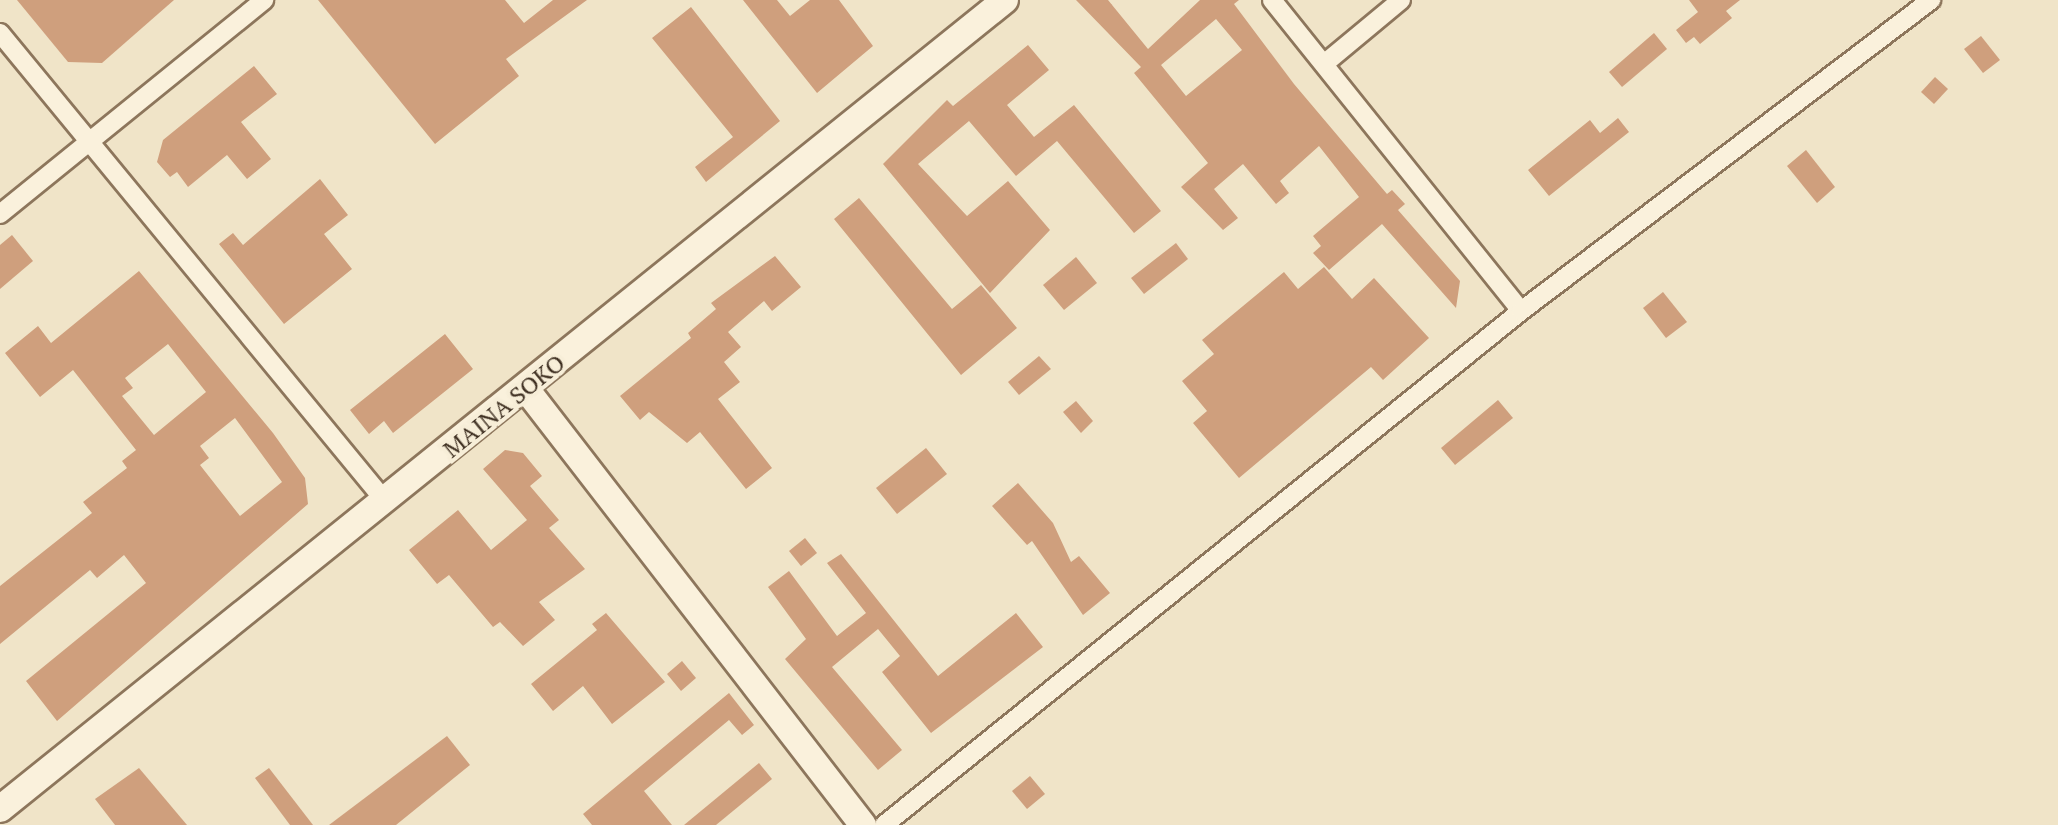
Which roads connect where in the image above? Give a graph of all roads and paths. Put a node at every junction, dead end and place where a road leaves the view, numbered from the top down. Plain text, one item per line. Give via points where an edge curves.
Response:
1 (264, 0) edge
2 (1005, 0) edge
3 (1272, 0) edge
4 (1401, 0) edge
5 (1931, 0) edge
6 (0, 33) edge
7 (1324, 64) junction
8 (89, 142) junction
9 (0, 214) edge
10 (1521, 311) junction
11 (526, 389) junction
12 (385, 501) junction
13 (0, 809) edge
14 (863, 825) edge
15 (884, 825) edge

1 - 8 street
2 - 11 street, MAINA SOKO
3 - 7 street
4 - 7 street
5 - 10 street
6 - 8 street
7 - 10 street
8 - 9 street
8 - 12 street
10 - 15 street
11 - 12 street, MAINA SOKO
11 - 14 street
12 - 13 street, MAINA SOKO

